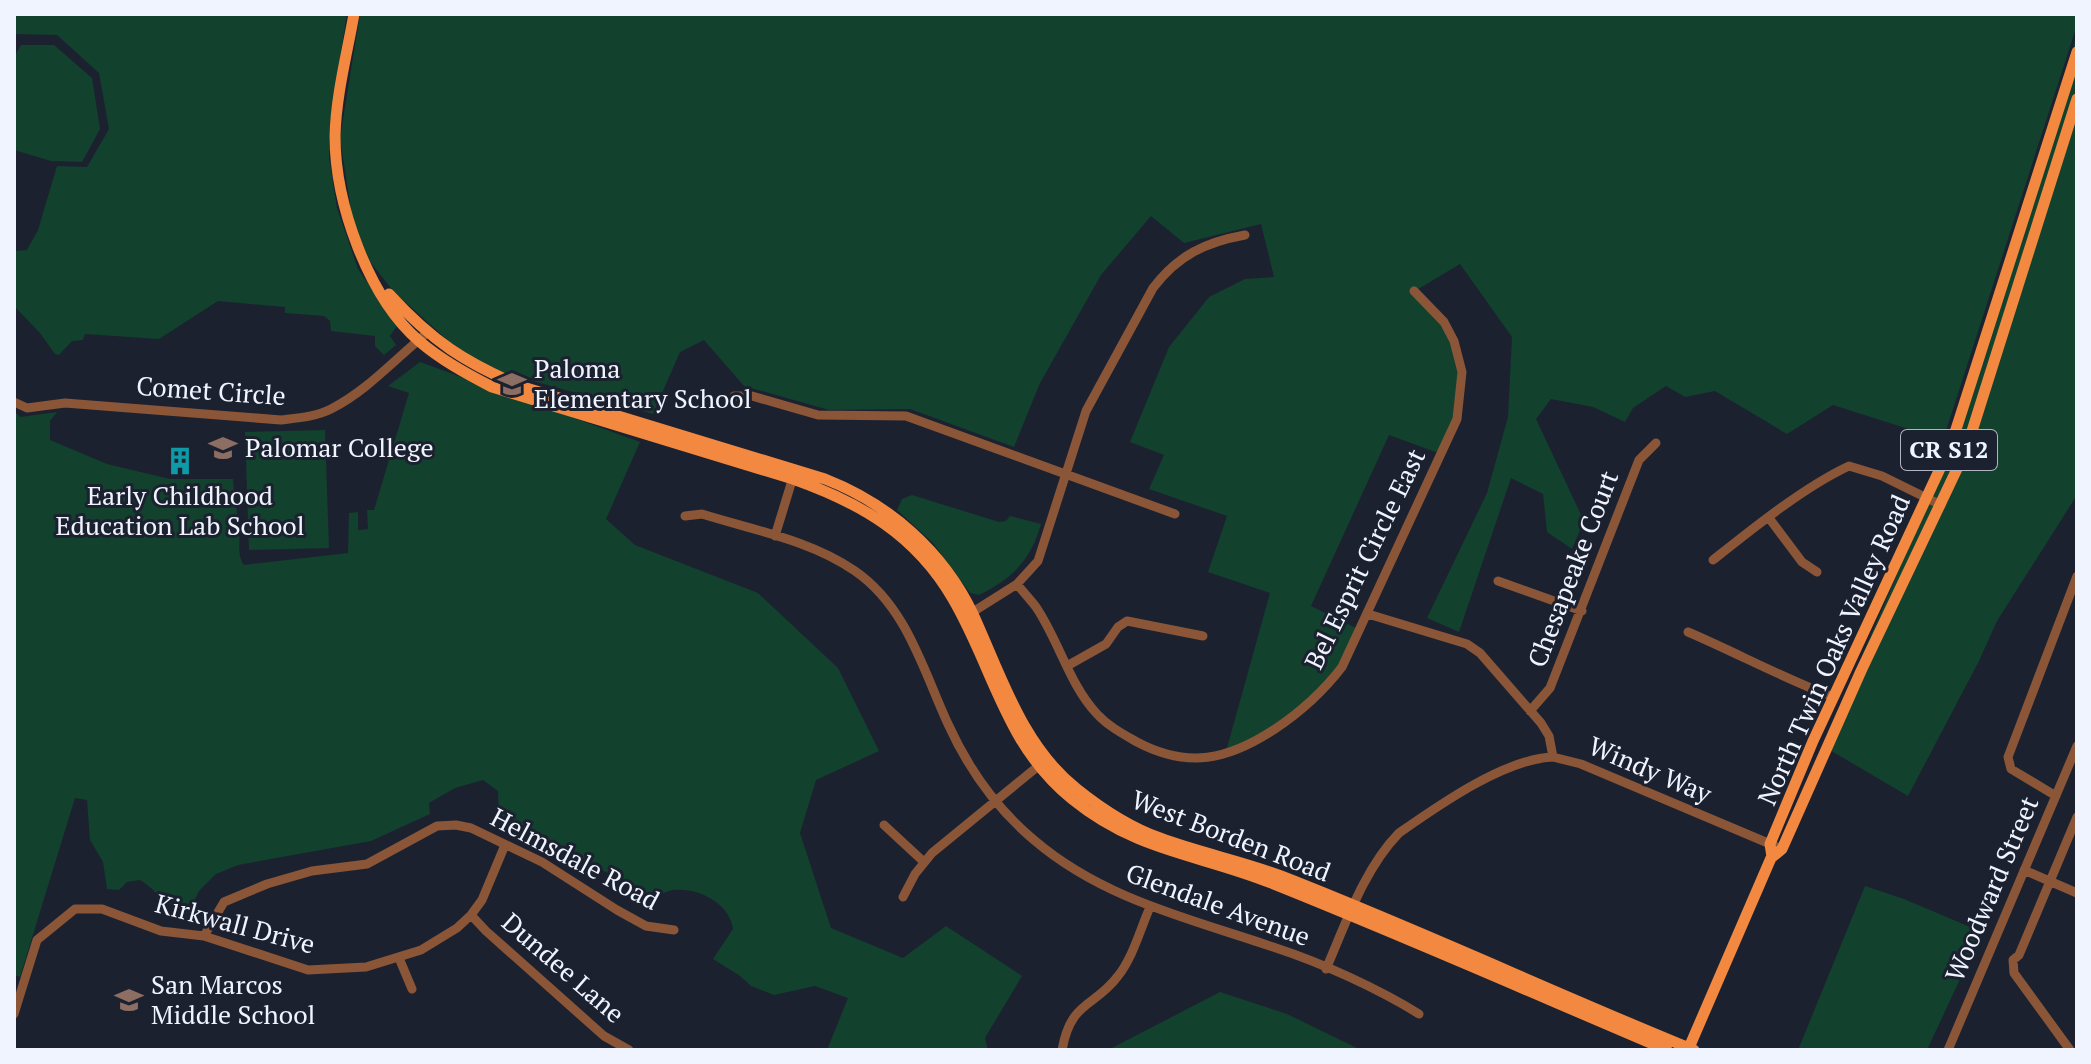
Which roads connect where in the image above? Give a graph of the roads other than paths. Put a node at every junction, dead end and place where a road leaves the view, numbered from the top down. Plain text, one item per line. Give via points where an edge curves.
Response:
1 (354, 14) edge
2 (2077, 52) edge
3 (2073, 75) edge
4 (2077, 99) edge
5 (2061, 149) junction
6 (1245, 235) dead end
7 (1414, 291) dead end
8 (423, 337) junction
9 (734, 396) dead end
10 (14, 402) edge
11 (1656, 443) dead end
12 (794, 474) junction
13 (1067, 474) junction
14 (1928, 498) junction
15 (1941, 505) junction
16 (1175, 514) dead end
17 (685, 516) dead end
18 (1769, 518) junction
19 (775, 536) junction
20 (1713, 560) dead end
21 (1817, 572) dead end
22 (2077, 576) edge
23 (1498, 581) dead end
24 (1017, 584) junction
25 (1582, 611) junction
26 (1368, 614) junction
27 (967, 615) junction
28 (1688, 632) dead end
29 (1203, 636) dead end
30 (1067, 666) junction
31 (1833, 697) junction
32 (1530, 711) junction
33 (2077, 746) edge
34 (1553, 757) junction
35 (1043, 762) junction
36 (2056, 796) junction
37 (996, 801) junction
38 (2077, 817) edge
39 (884, 825) dead end
40 (505, 845) junction
41 (1776, 846) junction
42 (924, 862) junction
43 (2024, 870) junction
44 (2050, 882) junction
45 (2077, 893) edge
46 (903, 897) dead end
47 (1150, 907) junction
48 (1351, 911) junction
49 (471, 915) junction
50 (674, 930) dead end
51 (204, 936) junction
52 (399, 958) junction
53 (1326, 969) junction
54 (412, 989) dead end
55 (14, 1014) edge
56 (1419, 1014) dead end
57 (1690, 1049) edge
58 (629, 1050) edge
59 (1062, 1050) edge
60 (1667, 1050) edge
61 (1948, 1050) edge
62 (2070, 1050) edge

1 - 8 main road, West Borden Road via 338,107 336,160 347,218 373,276
2 - 3 main road, North Twin Oaks Valley Road / CR S12
3 - 5 main road via 2059,133
3 - 14 main road, North Twin Oaks Valley Road / CR S12 via 1951,445
4 - 5 main road, North Twin Oaks Valley Road / CR S12
5 - 15 main road, North Twin Oaks Valley Road / CR S12 via 1966,450
6 - 13 street via 1196,248 1159,280 1086,411
7 - 26 street, Bel Esprit Circle East via 1444,322 1454,341 1461,394 1457,419
8 - 10 street, Comet Circle via 355,394 307,417 281,420 65,403 27,408
8 - 12 main road, West Borden Road via 492,387
9 - 13 street via 818,415 906,416
11 - 25 street, Chesapeake Court via 1639,460
12 - 19 street
12 - 27 main road, West Borden Road via 854,491 893,516 943,566
13 - 16 street
13 - 24 street via 1044,548
14 - 15 street
14 - 18 street via 1849,466
14 - 31 main road, North Twin Oaks Valley Road / CR S12
15 - 41 main road, North Twin Oaks Valley Road / CR S12
17 - 19 street, Glendale Avenue via 702,514
18 - 20 street
18 - 21 street via 1802,562
19 - 37 street, Glendale Avenue via 842,563 888,603 911,639 961,751
22 - 36 street via 2008,757 2011,769
23 - 25 street
24 - 27 street
24 - 30 street, Bel Esprit Circle East via 1037,608
25 - 32 street, Chesapeake Court via 1550,688
26 - 30 street, Bel Esprit Circle East via 1342,667 1302,711 1254,743 1202,759 1156,752 1118,732 1086,700
26 - 32 street, Windy Way via 1467,644
27 - 35 main road, West Borden Road via 1015,732
28 - 31 street
29 - 30 street via 1127,621 1106,644
31 - 41 main road, North Twin Oaks Valley Road / CR S12
32 - 34 street, Windy Way via 1549,736
33 - 36 street, Woodward Street
34 - 41 street, Windy Way
34 - 48 street via 1499,771 1399,833
35 - 37 street
35 - 48 main road, West Borden Road via 1139,829 1282,876
36 - 43 street, Woodward Street
37 - 42 street
37 - 47 street, Glendale Avenue via 1035,841 1075,871
38 - 44 street
39 - 42 street
40 - 49 street, Kirkwall Drive
40 - 50 street, Helmsdale Road via 646,926
40 - 51 street, Helmsdale Road via 471,828 437,826 367,864 312,871 224,902
41 - 57 main road, North Twin Oaks Valley Road
42 - 46 street
43 - 44 street
43 - 61 street, Woodward Street
44 - 45 street
44 - 62 street via 2013,960 2014,973
47 - 53 street, Glendale Avenue
47 - 59 street via 1117,978 1073,1018
48 - 53 street
48 - 57 main road, West Borden Road
48 - 60 main road, West Borden Road
49 - 52 street, Kirkwall Drive via 421,950
49 - 58 street, Dundee Lane via 604,1036
51 - 52 street, Kirkwall Drive via 308,970 366,967
51 - 55 street, Kirkwall Drive via 161,931 113,912 75,909 37,940
52 - 54 street
53 - 56 street, Glendale Avenue

